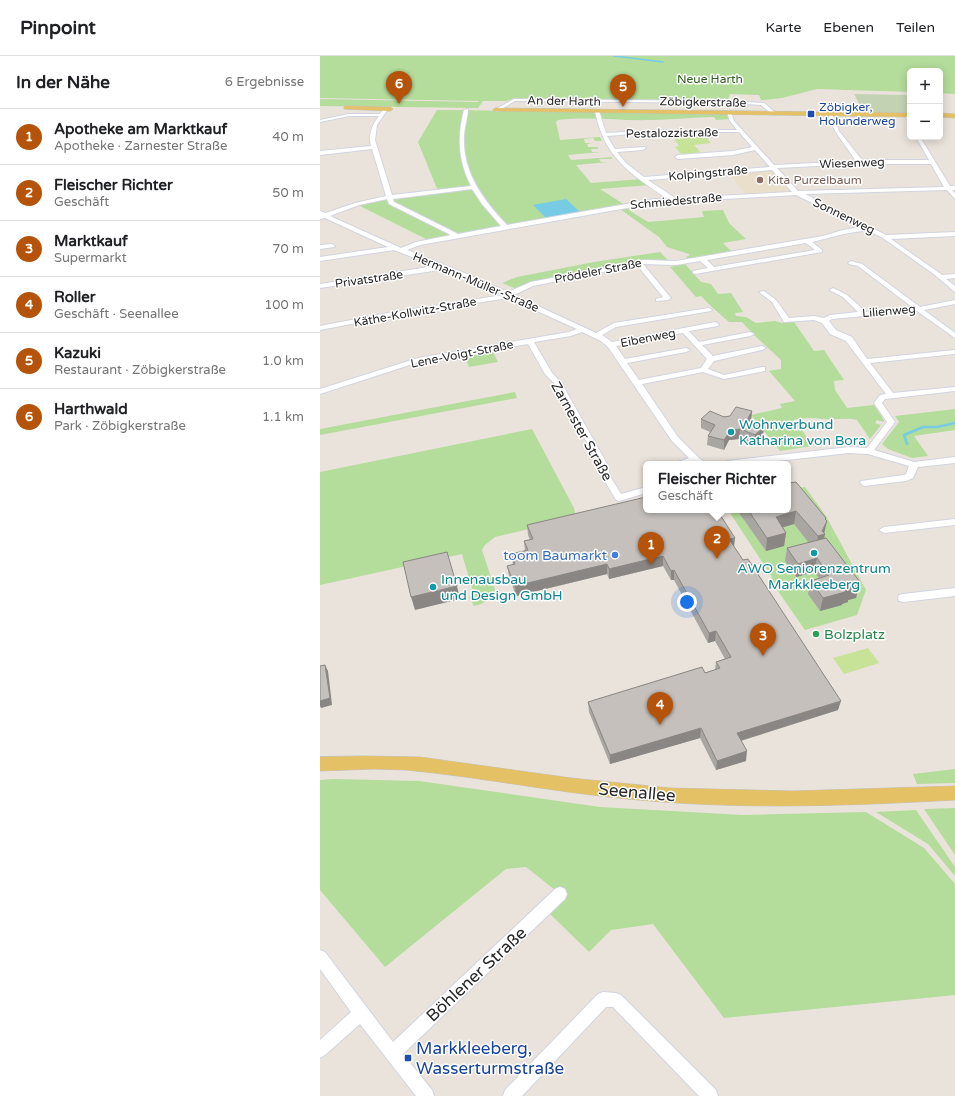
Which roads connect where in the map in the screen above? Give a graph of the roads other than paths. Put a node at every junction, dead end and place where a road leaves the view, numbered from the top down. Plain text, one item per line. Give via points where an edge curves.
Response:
1 (346, 108) dead end
2 (388, 109) joint
3 (466, 110) dead end
4 (496, 110) joint
5 (597, 111) junction
6 (728, 113) junction
7 (775, 114) junction
8 (830, 114) junction
9 (382, 115) junction
10 (907, 115) edge
11 (943, 115) edge
12 (955, 116) edge
13 (320, 121) edge
14 (741, 132) junction
15 (603, 135) junction
16 (920, 140) edge
17 (374, 147) junction
18 (643, 148) dead end
19 (755, 148) junction
20 (612, 150) junction
21 (320, 154) edge
22 (678, 157) dead end
23 (860, 162) junction
24 (932, 162) junction
25 (773, 168) junction
26 (642, 179) junction
27 (474, 187) junction
28 (948, 188) junction
29 (955, 188) edge
30 (797, 193) junction
31 (390, 197) junction
32 (955, 197) edge
33 (674, 200) junction
34 (322, 215) edge
35 (506, 228) junction
36 (868, 228) junction
37 (955, 234) edge
38 (457, 236) junction
39 (885, 236) junction
40 (807, 241) junction
41 (332, 246) dead end
42 (320, 247) edge
43 (395, 248) junction
44 (402, 250) junction
45 (748, 251) junction
46 (320, 258) edge
47 (702, 259) junction
48 (759, 261) junction
49 (639, 263) junction
50 (851, 263) dead end
51 (441, 266) junction
52 (713, 269) junction
53 (695, 272) dead end
54 (955, 276) edge
55 (940, 277) junction
56 (320, 286) edge
57 (833, 290) dead end
58 (955, 290) edge
59 (762, 292) dead end
60 (510, 295) junction
61 (658, 300) dead end
62 (955, 302) edge
63 (918, 309) junction
64 (709, 310) dead end
65 (864, 314) junction
66 (825, 321) junction
67 (715, 324) dead end
68 (320, 328) edge
69 (583, 329) junction
70 (684, 330) junction
71 (750, 334) dead end
72 (597, 335) junction
73 (955, 336) edge
74 (530, 341) junction
75 (698, 344) junction
76 (611, 345) junction
77 (762, 348) dead end
78 (686, 350) dead end
79 (955, 352) edge
80 (710, 359) junction
81 (623, 362) junction
82 (866, 362) junction
83 (704, 370) junction
84 (762, 370) dead end
85 (637, 383) junction
86 (955, 390) edge
87 (320, 392) edge
88 (891, 396) junction
89 (675, 438) junction
90 (869, 451) junction
91 (696, 460) joint
92 (955, 460) edge
93 (682, 461) edge
94 (691, 461) edge
95 (767, 461) edge
96 (914, 465) junction
97 (864, 483) dead end
98 (643, 491) edge
99 (955, 522) edge
100 (884, 530) dead end
101 (955, 592) edge
102 (903, 598) dead end
103 (320, 764) edge
104 (955, 793) edge
105 (560, 894) dead end
106 (320, 957) edge
107 (361, 1013) junction
108 (320, 1050) edge
109 (392, 1053) junction
110 (426, 1096) edge
111 (511, 1096) edge
112 (710, 1096) edge

1 - 2 main road
2 - 9 street
3 - 27 street via 460,147 465,168
4 - 5 main road, Zöbigkerstraße
4 - 7 street, An der Harth via 514,100 724,102 759,103
5 - 6 main road, Zöbigkerstraße
5 - 15 street
6 - 7 main road, Zöbigkerstraße
6 - 14 street, Sonnenweg
7 - 8 main road, Zöbigkerstraße
8 - 10 main road, Zöbigkerstraße
8 - 23 street via 837,131
9 - 13 street via 349,115
9 - 17 street via 375,125
11 - 12 main road
14 - 15 street, Pestalozzistraße via 658,131
14 - 19 street, Sonnenweg
15 - 20 street
16 - 24 street
17 - 21 street
17 - 31 street
18 - 20 street
19 - 22 street via 733,153
19 - 25 street, Sonnenweg
20 - 26 street
23 - 24 street, Wiesenweg
23 - 25 street, Wiesenweg
24 - 28 street
25 - 26 street, Kolpingstraße
25 - 30 street, Sonnenweg
26 - 33 street
27 - 31 street
27 - 35 street via 487,207
28 - 29 street, Schmiedestraße
28 - 30 street, Schmiedestraße
28 - 32 street
30 - 33 street, Schmiedestraße
30 - 36 street, Sonnenweg
31 - 34 street
31 - 38 street via 391,203
33 - 35 street, Schmiedestraße via 617,206
34 - 43 street, Hermann-Müller-Straße
35 - 38 street, Schmiedestraße
36 - 39 street, Sonnenweg
36 - 40 street, Prödeler Straße
37 - 39 street
38 - 44 street, Schmiedestraße via 418,243
39 - 55 street, Sonnenweg
40 - 45 street, Prödeler Straße
40 - 48 street via 820,251
41 - 42 street
43 - 44 street, Hermann-Müller-Straße
43 - 46 street
44 - 51 street, Hermann-Müller-Straße
45 - 47 street, Prödeler Straße
45 - 48 street
47 - 49 street, Prödeler Straße via 671,264 650,261
47 - 52 street
48 - 52 street
49 - 60 street, Prödeler Straße via 531,284
49 - 61 street via 668,298
50 - 63 street via 860,265
51 - 56 street, Privatstraße
51 - 60 street, Hermann-Müller-Straße
52 - 53 street
54 - 55 street
55 - 58 street, Sonnenweg
57 - 65 street via 845,296
59 - 66 street via 774,301 787,320 814,318
60 - 68 street, Käthe-Kollwitz-Straße
60 - 69 street, Hermann-Müller-Straße
62 - 63 street, Lilienweg
63 - 65 street, Lilienweg
63 - 73 street
64 - 72 street via 614,325
65 - 66 street, Lilienweg via 830,317
66 - 82 street via 832,332 849,338
67 - 70 street, Eibenweg
69 - 72 street, Hermann-Müller-Straße
69 - 74 street, Lene-Voigt-Straße via 571,334
70 - 75 street, Eibenweg
70 - 76 street, Eibenweg
71 - 75 street
72 - 76 street, Hermann-Müller-Straße
74 - 87 street, Lene-Voigt-Straße via 418,360
74 - 98 street, Zarnester Straße via 549,374 557,382 619,498
75 - 80 street, Eibenweg
76 - 81 street, Hermann-Müller-Straße
77 - 80 street
78 - 81 street
79 - 82 street
80 - 83 street
81 - 85 street, Hermann-Müller-Straße
82 - 88 street
83 - 84 street via 724,377
83 - 85 street
85 - 89 street, Hermann-Müller-Straße
86 - 88 street
88 - 90 street via 883,397 878,403 891,422
89 - 91 street, Hermann-Müller-Straße
89 - 93 street, Hermann-Müller-Straße
90 - 95 street via 849,450
90 - 96 street
91 - 94 street
92 - 96 street
96 - 97 street via 910,476 906,478
99 - 100 street
101 - 102 street
103 - 104 main road, Seenallee via 406,763 574,786 741,799
105 - 109 street, Böhlener Straße
106 - 107 street
107 - 108 street
107 - 109 street
109 - 110 street
111 - 112 street via 603,999 616,1000

